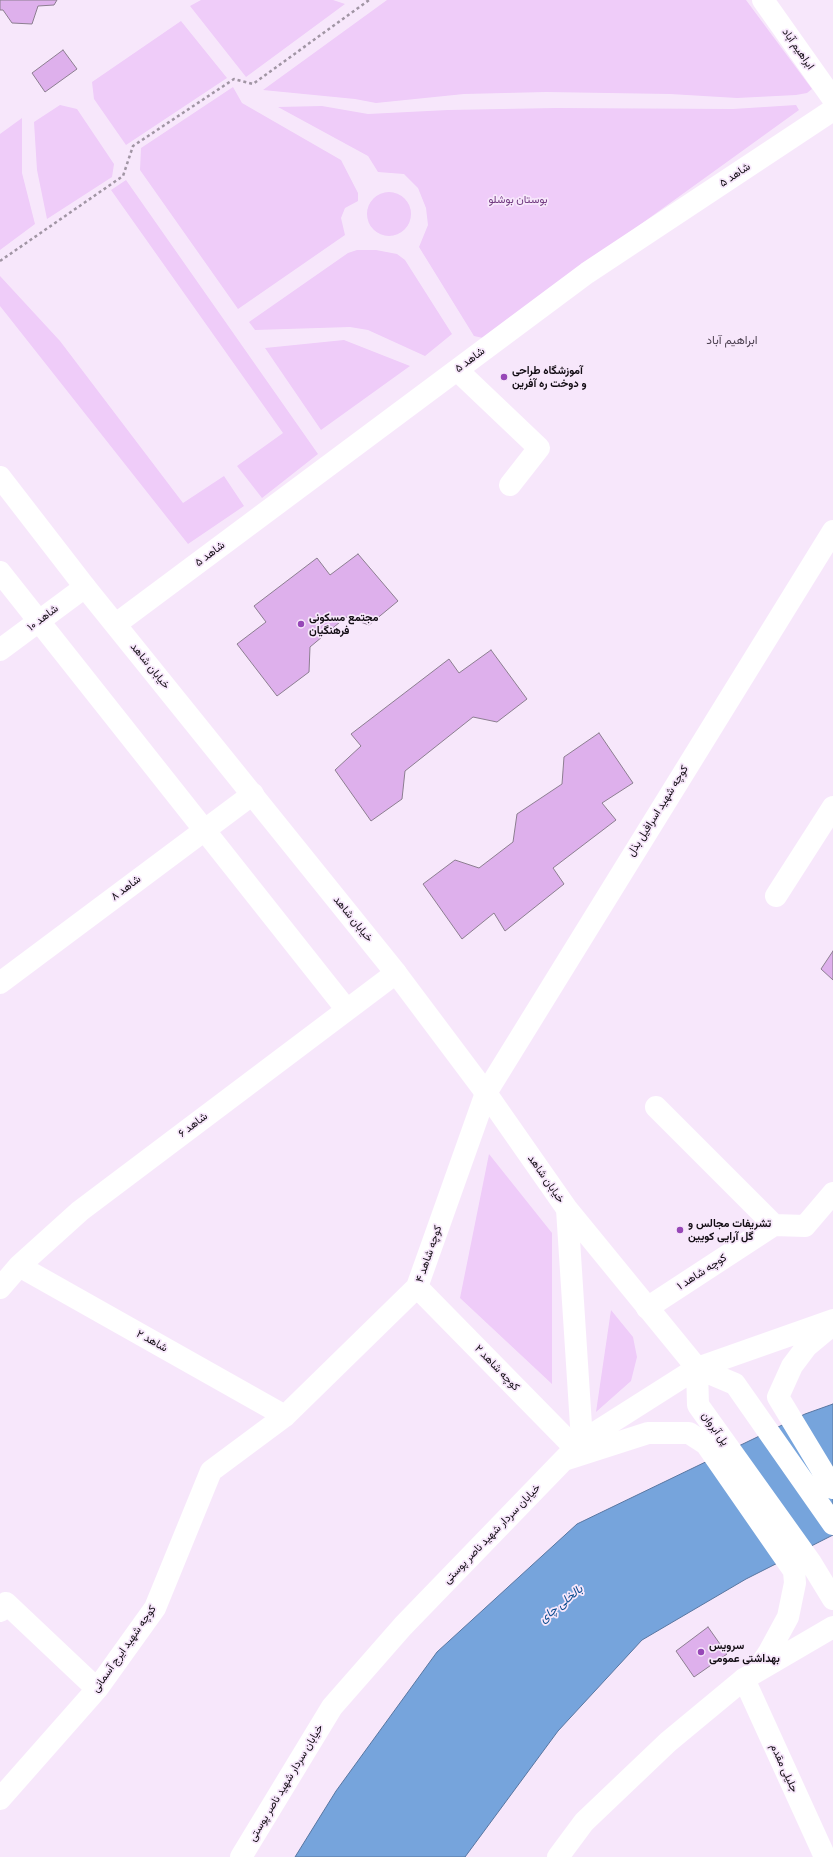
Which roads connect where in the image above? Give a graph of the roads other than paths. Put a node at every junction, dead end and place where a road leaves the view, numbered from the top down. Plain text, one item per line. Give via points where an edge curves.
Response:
1 (764, 0) edge
2 (833, 99) edge
3 (833, 110) edge
4 (457, 370) junction
5 (0, 477) edge
6 (510, 485) dead end
7 (833, 531) edge
8 (0, 572) edge
9 (85, 587) junction
10 (38, 621) junction
11 (116, 624) junction
12 (0, 650) edge
13 (252, 794) junction
14 (833, 807) edge
15 (205, 830) junction
16 (776, 896) dead end
17 (396, 973) junction
18 (0, 983) edge
19 (347, 1010) junction
20 (486, 1093) junction
21 (656, 1107) dead end
22 (833, 1193) edge
23 (567, 1209) junction
24 (774, 1225) junction
25 (19, 1266) junction
26 (418, 1287) junction
27 (0, 1288) edge
28 (647, 1308) junction
29 (833, 1320) edge
30 (833, 1325) edge
31 (697, 1368) junction
32 (285, 1416) junction
33 (574, 1450) junction
34 (721, 1451) junction
35 (833, 1488) edge
36 (833, 1524) edge
37 (833, 1599) edge
38 (0, 1611) edge
39 (833, 1627) edge
40 (750, 1676) junction
41 (97, 1689) junction
42 (0, 1799) edge
43 (241, 1857) edge
44 (558, 1857) edge
45 (825, 1857) edge

1 - 2 street, ابراهیم آباد
3 - 4 street, شاهد ۵ via 588,273
4 - 6 street via 539,448
4 - 11 street, شاهد ۵
5 - 9 street, خیابان شاهد
7 - 20 street, کوچه شهید اسرافیل بذل
8 - 10 street
9 - 10 street, شاهد ۱۰
9 - 11 street, خیابان شاهد
10 - 12 street, شاهد ۱۰
10 - 15 street
11 - 13 street, خیابان شاهد
13 - 15 street, شاهد ۸
13 - 17 street, خیابان شاهد
14 - 16 street
15 - 18 street, شاهد ۸
15 - 19 street
17 - 19 street, شاهد ۶
17 - 20 street, خیابان شاهد
19 - 25 street, شاهد ۶ via 80,1211
20 - 23 street, خیابان شاهد
20 - 26 street, کوچه شاهد ۴
21 - 24 street
22 - 24 street via 805,1226
23 - 28 street, خیابان شاهد
23 - 33 street
24 - 28 street, کوچه شاهد ۱
25 - 27 street, شاهد ۶
25 - 32 street, شاهد ۲
26 - 32 street, کوچه شاهد ۴
26 - 33 street, کوچه شاهد ۲
28 - 31 street, خیابان شاهد
29 - 31 street, خیابان سردار شهید ناصر پوستی
30 - 35 street via 807,1346 792,1366 778,1397
31 - 33 street, خیابان سردار شهید ناصر پوستی
31 - 34 street, پل آبروان via 698,1405
31 - 36 street via 735,1384
32 - 41 street, کوچه شهید ایرج آسمانی via 211,1471 155,1608
33 - 34 street via 648,1433 689,1433
33 - 43 street, خیابان سردار شهید ناصر پوستی via 439,1588 332,1707
34 - 37 street, پل آبروان via 811,1563
34 - 40 street via 794,1571 795,1583 788,1618 769,1652
38 - 41 street via 6,1603
39 - 40 street
40 - 44 street via 668,1742 590,1816
40 - 45 street, جلیلی مقدم
41 - 42 street, کوچه شهید ایرج آسمانی

